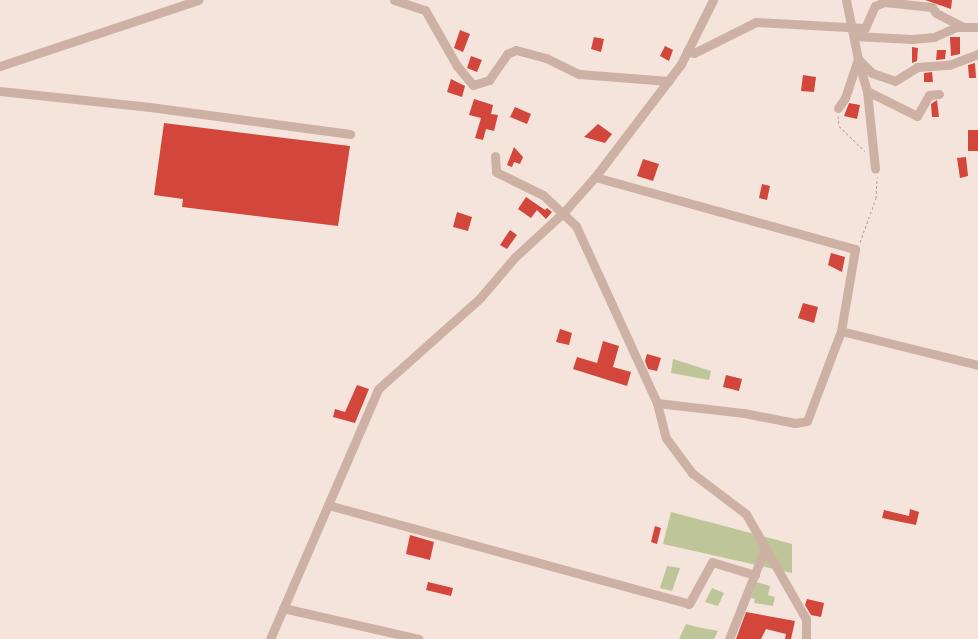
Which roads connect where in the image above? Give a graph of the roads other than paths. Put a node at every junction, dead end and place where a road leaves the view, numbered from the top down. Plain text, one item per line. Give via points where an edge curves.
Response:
1 (198, 0) edge
2 (394, 0) edge
3 (713, 0) edge
4 (846, 0) edge
5 (962, 26) junction
6 (978, 27) edge
7 (853, 32) junction
8 (687, 51) junction
9 (978, 54) edge
10 (858, 59) junction
11 (0, 66) edge
12 (668, 81) junction
13 (867, 90) junction
14 (0, 91) edge
15 (939, 94) dead end
16 (838, 108) road end
17 (350, 134) dead end
18 (495, 156) dead end
19 (875, 170) road end
20 (595, 177) junction
21 (564, 212) junction
22 (841, 331) junction
23 (978, 365) edge
24 (657, 404) junction
25 (328, 505) junction
26 (765, 548) junction
27 (755, 575) junction
28 (283, 608) junction
29 (270, 639) edge
30 (419, 639) edge
31 (729, 639) edge
32 (806, 639) edge

1 - 11 street
2 - 12 street via 425,10 457,66 473,85 489,80 507,54 516,50 546,58 579,74
3 - 8 street
4 - 7 street
5 - 6 street
5 - 7 street via 934,37
5 - 7 street via 936,13 932,7 884,2 875,6 865,28
7 - 8 street via 756,22 694,53
7 - 10 street
8 - 12 street
9 - 10 street via 949,65 917,67 895,81 872,73
10 - 13 street
10 - 16 street via 845,98
12 - 20 street
13 - 15 street via 917,116 929,95
13 - 19 street
14 - 17 street
18 - 21 street via 496,172 502,178 543,195
20 - 21 street
20 - 22 street via 854,249
21 - 24 street via 576,226
21 - 25 street via 515,257 480,298 378,389
22 - 23 street
22 - 24 street via 807,421 795,423 744,413
24 - 26 street via 666,438 692,473 746,514
25 - 27 street via 689,604 712,562
25 - 28 street
26 - 27 street
26 - 32 street via 806,619
27 - 31 street
28 - 29 street
28 - 30 street

